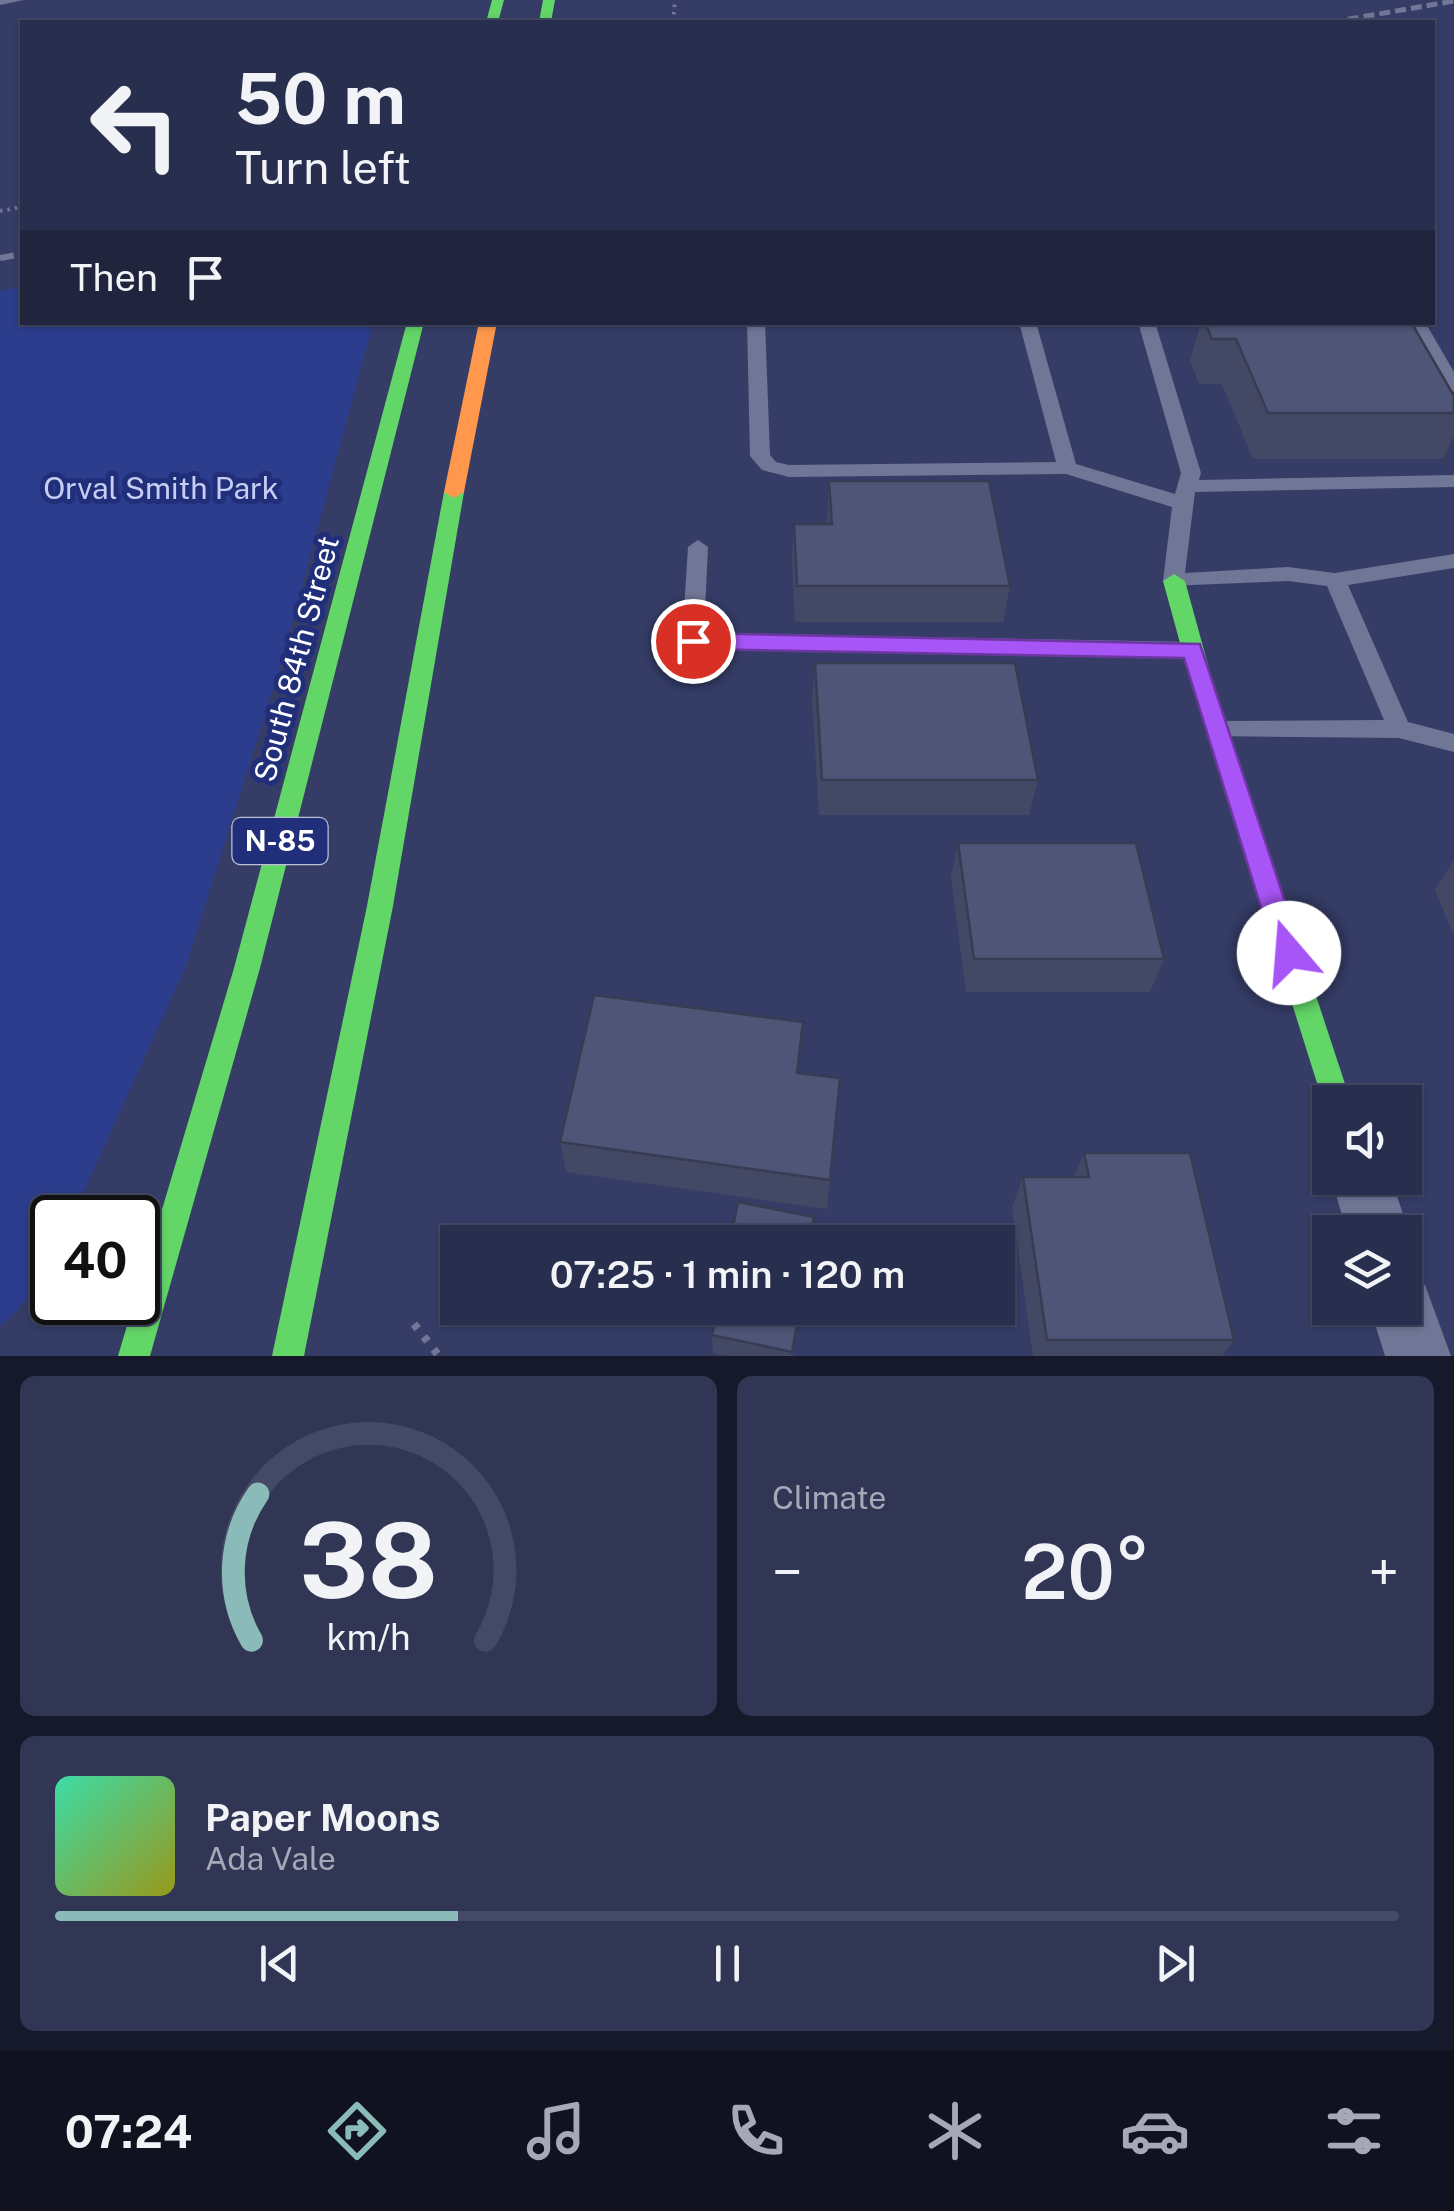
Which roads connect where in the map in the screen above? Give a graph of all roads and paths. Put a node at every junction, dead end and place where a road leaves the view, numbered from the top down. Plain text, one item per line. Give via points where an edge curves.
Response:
1 (18, 0) edge
2 (0, 1) edge
3 (415, 325) edge
4 (487, 325) edge
5 (756, 325) edge
6 (1028, 325) edge
7 (1147, 325) edge
8 (1418, 325) edge
9 (1454, 387) edge
10 (1068, 468) junction
11 (1454, 481) edge
12 (1184, 494) junction
13 (698, 547) dead end
14 (1454, 561) edge
15 (1335, 580) junction
16 (1174, 582) junction
17 (1192, 650) junction
18 (1399, 729) junction
19 (1217, 730) junction
20 (1454, 743) edge
21 (1331, 1085) edge
22 (414, 1324) dead end
23 (1408, 1325) edge
24 (134, 1356) edge
25 (288, 1356) edge
26 (438, 1356) edge
27 (1418, 1356) edge

1 - 2 lane
3 - 24 main road, South 84th Street / N-85 via 247,968
4 - 25 main road
5 - 10 lane via 760,456 770,466
6 - 10 lane
7 - 12 lane via 1191,473
8 - 9 lane
10 - 12 lane
11 - 12 lane
12 - 16 lane
13 - 17 lane via 693,641
14 - 15 lane
15 - 16 lane via 1288,574
15 - 18 lane
16 - 17 main road
17 - 19 main road
18 - 19 lane
18 - 20 lane
19 - 21 main road
22 - 26 path
23 - 27 street

